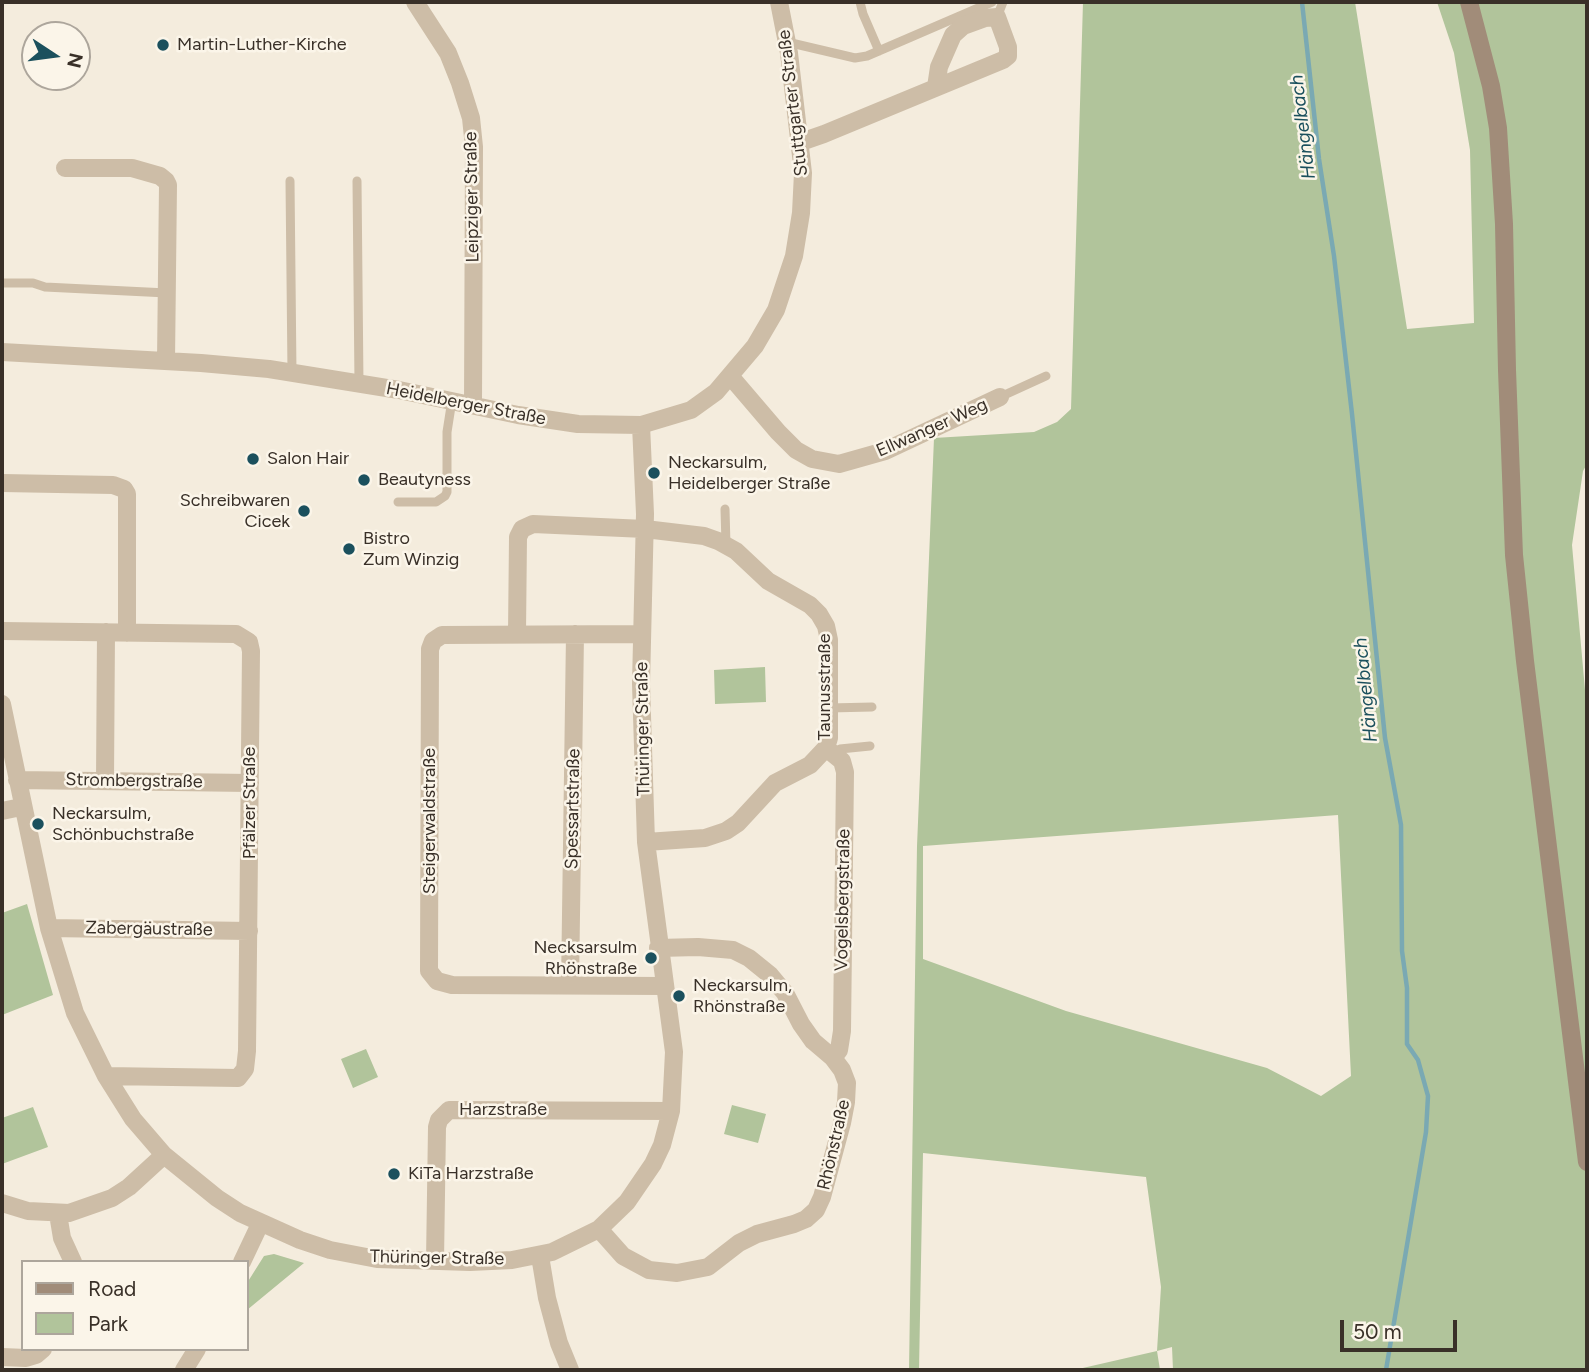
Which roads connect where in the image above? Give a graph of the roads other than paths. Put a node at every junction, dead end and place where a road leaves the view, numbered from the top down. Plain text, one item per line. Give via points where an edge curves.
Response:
1 (415, 2) edge
2 (779, 2) edge
3 (860, 2) edge
4 (1469, 2) edge
5 (998, 7) edge
6 (787, 42) junction
7 (879, 51) junction
8 (936, 87) junction
9 (801, 142) junction
10 (65, 168) dead end
11 (290, 181) dead end
12 (357, 181) dead end
13 (2, 283) edge
14 (167, 293) junction
15 (2, 352) edge
16 (166, 361) junction
17 (292, 373) junction
18 (1046, 376) dead end
19 (730, 377) junction
20 (359, 384) junction
21 (1000, 397) joint
22 (452, 400) junction
23 (472, 405) junction
24 (641, 425) junction
25 (2, 483) edge
26 (398, 502) dead end
27 (725, 509) dead end
28 (645, 529) junction
29 (726, 545) junction
30 (2, 631) edge
31 (106, 632) junction
32 (127, 632) junction
33 (517, 634) junction
34 (575, 634) junction
35 (642, 634) junction
36 (2, 704) edge
37 (872, 707) dead end
38 (829, 708) junction
39 (870, 746) dead end
40 (830, 751) junction
41 (17, 780) junction
42 (105, 780) junction
43 (250, 783) junction
44 (22, 807) junction
45 (2, 811) edge
46 (646, 842) junction
47 (48, 928) junction
48 (248, 931) junction
49 (658, 947) junction
50 (570, 985) junction
51 (665, 986) junction
52 (833, 1058) junction
53 (106, 1076) junction
54 (671, 1111) junction
55 (164, 1154) junction
56 (1587, 1161) edge
57 (2, 1203) edge
58 (58, 1214) junction
59 (260, 1223) junction
60 (599, 1229) junction
61 (540, 1256) junction
62 (71, 1260) edge
63 (243, 1260) edge
64 (435, 1261) junction
65 (41, 1351) edge
66 (196, 1351) edge
67 (2, 1357) edge
68 (184, 1370) edge
69 (570, 1370) edge

1 - 23 street, Leipziger Straße via 448,53 471,118
2 - 6 street, Stuttgarter Straße
3 - 7 lane
4 - 56 main road via 1498,128 1514,555
5 - 7 lane
5 - 8 street via 953,35
5 - 8 street via 1013,59
6 - 7 lane via 855,58
6 - 9 street, Stuttgarter Straße
8 - 9 street
9 - 19 street, Stuttgarter Straße via 801,214 788,281 755,346
10 - 14 street via 132,168 164,179 168,185
11 - 17 lane
12 - 20 lane
13 - 14 lane
14 - 16 street
15 - 16 street, Heidelberger Straße
16 - 17 street, Heidelberger Straße
17 - 20 street, Heidelberger Straße
18 - 21 lane
19 - 21 street, Ellwanger Weg via 796,450 812,459 839,464 885,451
19 - 24 street, Stuttgarter Straße via 691,410
20 - 22 street, Heidelberger Straße
22 - 23 street, Heidelberger Straße
22 - 26 lane via 445,496 436,502
23 - 24 street, Heidelberger Straße via 578,424
24 - 28 street, Thüringer Straße
25 - 32 street via 124,489
27 - 29 lane
28 - 29 street, Taunusstraße via 704,536
28 - 33 street, Taunusstraße via 541,524 522,529 518,537
28 - 35 street, Thüringer Straße
29 - 38 street, Taunusstraße via 775,587 819,614 829,640
30 - 31 street, Pfälzer Straße
31 - 32 street, Pfälzer Straße
31 - 42 street
32 - 43 street, Pfälzer Straße via 236,634 248,642
33 - 34 street, Steigerwaldstraße
33 - 50 street, Steigerwaldstraße via 442,635 431,646 429,971 437,981 452,985
34 - 35 street, Steigerwaldstraße
34 - 50 street, Spessartstraße
35 - 46 street, Thüringer Straße
36 - 41 street, Thüringer Straße
37 - 38 lane
38 - 40 street, Taunusstraße
39 - 40 lane
40 - 46 street, Taunusstraße via 775,783 726,831 705,838
40 - 52 street, Vogelsbergstraße via 842,761 845,772 842,1031
41 - 42 street, Strombergstraße
41 - 44 street, Thüringer Straße
42 - 43 street, Strombergstraße
43 - 48 street, Pfälzer Straße
44 - 45 street
44 - 47 street, Thüringer Straße
46 - 49 street, Thüringer Straße
47 - 48 street, Zabergäustraße
47 - 53 street, Thüringer Straße via 75,1013
48 - 53 street, Pfälzer Straße via 247,1051 242,1075
49 - 51 street, Thüringer Straße
49 - 52 street, Rhönstraße via 733,950 749,958 785,993 813,1041
50 - 51 street, Steigerwaldstraße
51 - 54 street, Thüringer Straße via 674,1052
52 - 60 street, Rhönstraße via 846,1083 846,1102 822,1197 806,1219 757,1234 708,1267 677,1273 635,1264
53 - 55 street, Thüringer Straße
54 - 60 street, Thüringer Straße via 653,1164 626,1202
54 - 64 street, Harzstraße via 449,1110 437,1128
55 - 58 street via 111,1198
55 - 59 street, Thüringer Straße via 217,1198
57 - 58 street via 28,1212
58 - 62 street
59 - 63 street
59 - 64 street, Thüringer Straße via 348,1254
60 - 61 street, Thüringer Straße
61 - 64 street, Thüringer Straße
61 - 69 street via 556,1331
65 - 67 street via 26,1358
66 - 68 street

